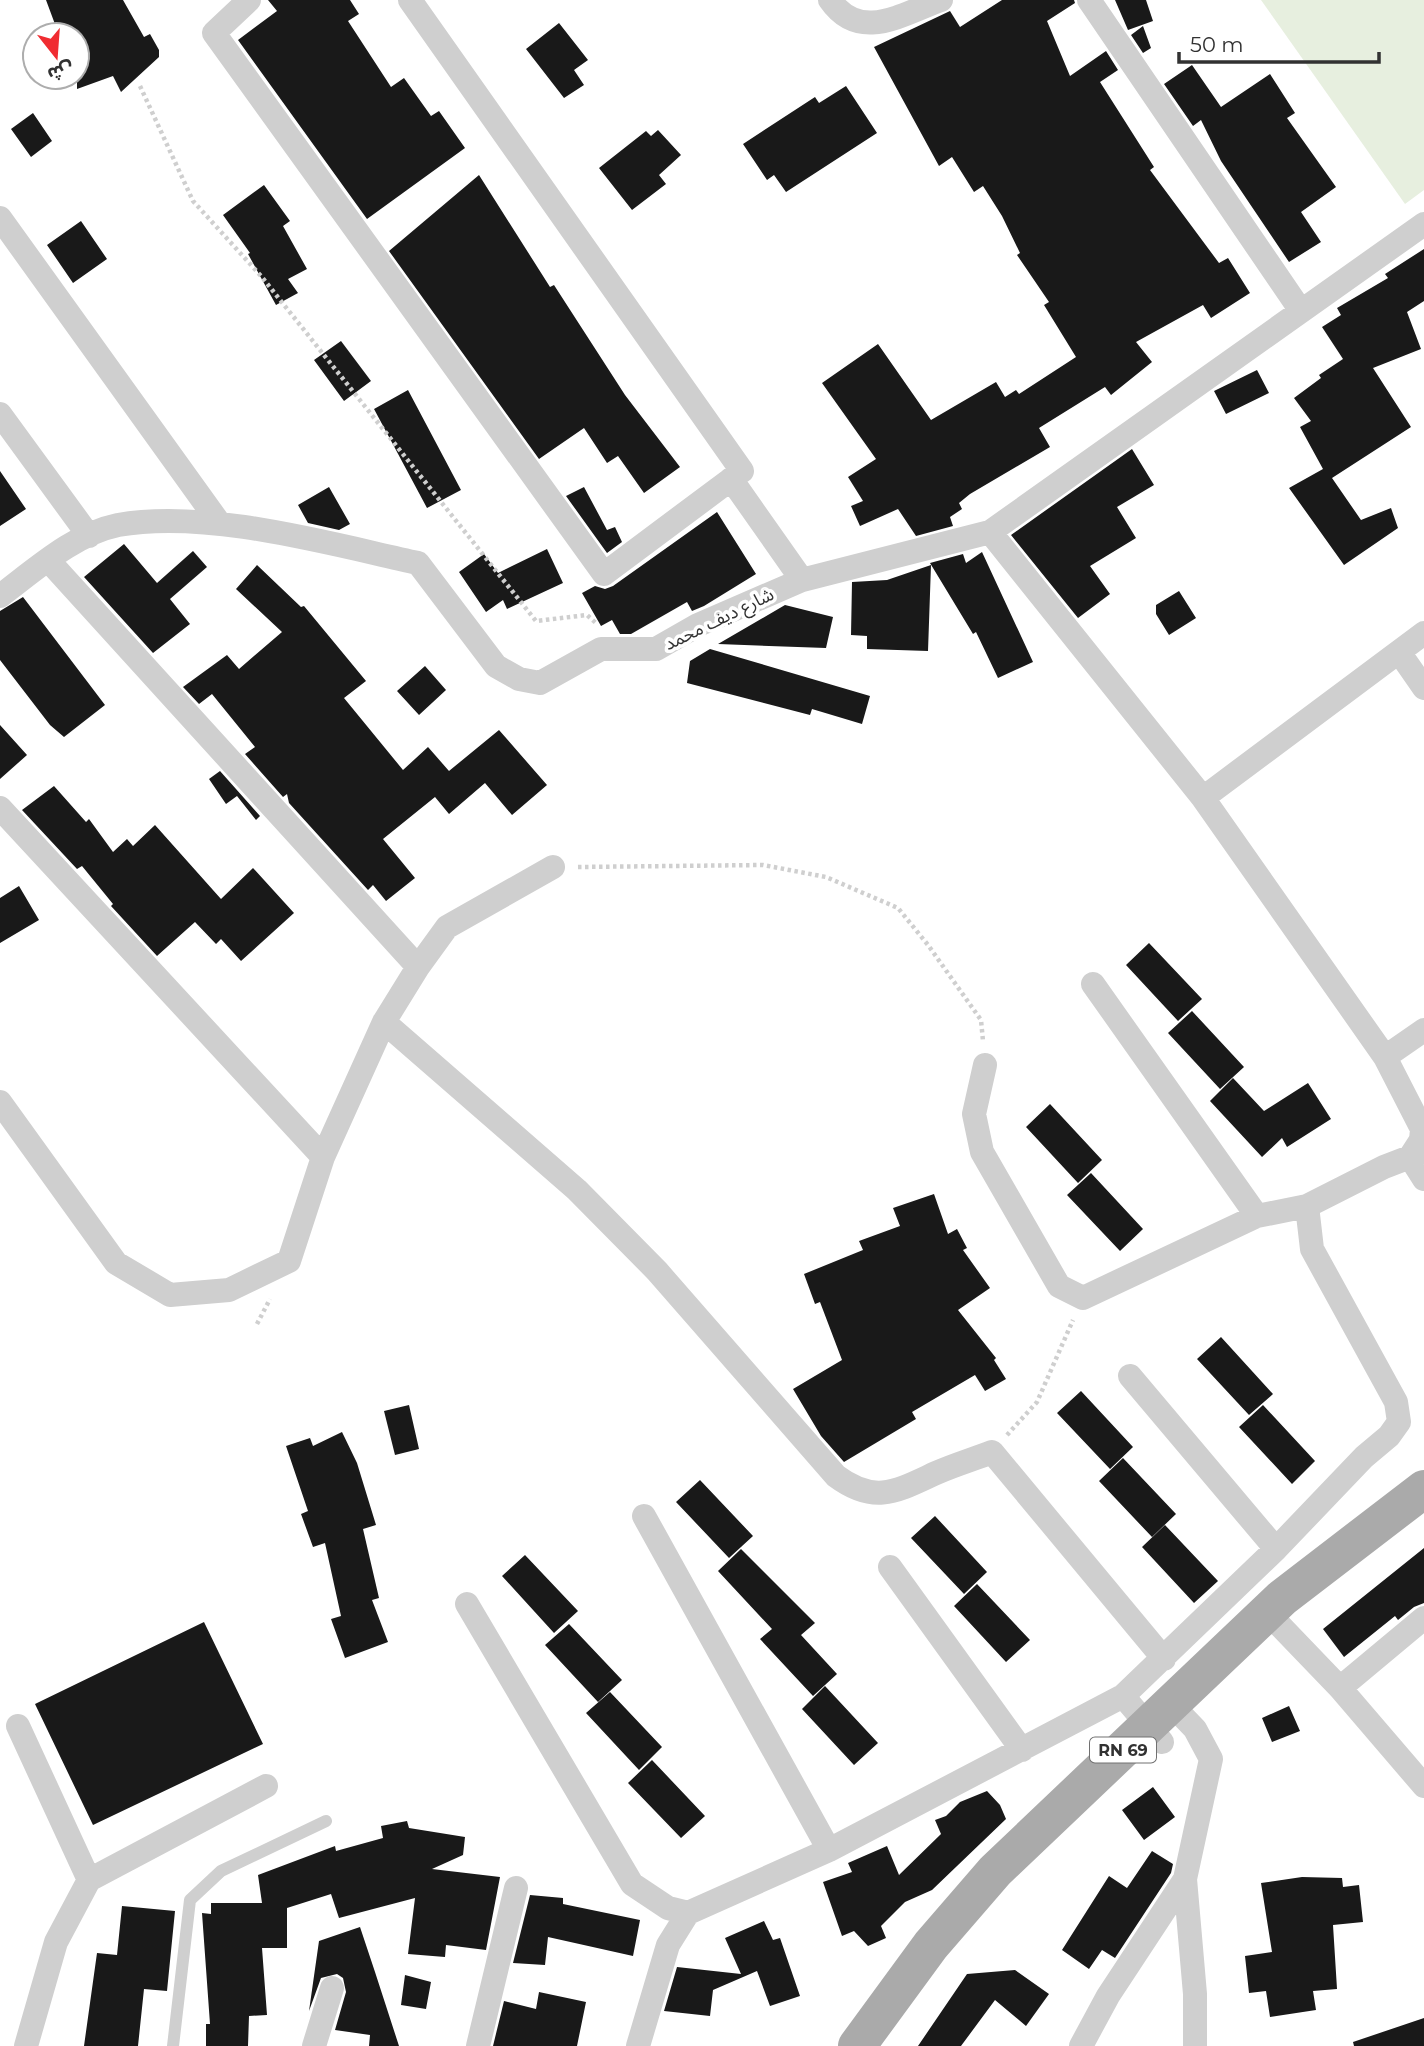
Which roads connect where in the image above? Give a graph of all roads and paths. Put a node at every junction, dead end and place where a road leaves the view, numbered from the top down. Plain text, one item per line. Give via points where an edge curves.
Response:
1 (249, 0) edge
2 (410, 0) edge
3 (830, 0) edge
4 (941, 0) edge
5 (1089, 0) edge
6 (140, 86) dead end
7 (0, 218) edge
8 (1424, 224) edge
9 (1301, 311) junction
10 (0, 414) edge
11 (731, 479) junction
12 (220, 524) junction
13 (990, 532) junction
14 (89, 536) junction
15 (48, 560) junction
16 (802, 580) junction
17 (0, 596) edge
18 (1424, 633) edge
19 (629, 649) junction
20 (1399, 652) junction
21 (1424, 688) edge
22 (1203, 798) junction
23 (0, 808) edge
24 (552, 867) joint
25 (418, 967) junction
26 (1093, 984) dead end
27 (384, 1023) junction
28 (1424, 1030) edge
29 (1385, 1057) junction
30 (985, 1065) joint
31 (0, 1102) edge
32 (1418, 1111) edge
33 (1417, 1155) edge
34 (323, 1157) junction
35 (1424, 1179) edge
36 (1307, 1206) junction
37 (1257, 1216) junction
38 (1083, 1298) junction
39 (1130, 1376) dead end
40 (992, 1451) junction
41 (1424, 1489) edge
42 (644, 1516) dead end
43 (1424, 1518) edge
44 (1276, 1549) junction
45 (890, 1567) dead end
46 (467, 1604) dead end
47 (1424, 1618) edge
48 (1277, 1621) junction
49 (1164, 1659) junction
50 (1340, 1688) junction
51 (1123, 1696) junction
52 (1167, 1723) junction
53 (18, 1726) dead end
54 (1021, 1750) junction
55 (266, 1786) dead end
56 (1424, 1786) edge
57 (326, 1821) dead end
58 (830, 1850) junction
59 (89, 1880) junction
60 (1185, 1880) junction
61 (516, 1888) dead end
62 (688, 1913) junction
63 (332, 1988) dead end
64 (26, 2046) edge
65 (173, 2046) edge
66 (314, 2046) edge
67 (478, 2046) edge
68 (638, 2046) edge
69 (857, 2046) edge
70 (887, 2046) edge
71 (1082, 2046) edge
72 (1195, 2046) edge

1 - 11 street via 214,33 604,574
2 - 11 street via 742,471
3 - 4 street via 853,21 872,25
5 - 9 street
6 - 19 path via 193,201 261,276 536,621 587,615
7 - 12 street
8 - 9 street
9 - 13 street
10 - 14 street
11 - 16 street
12 - 14 street, شارع ديف محمد via 117,526
12 - 19 street, شارع ديف محمد via 418,563 496,666 519,679 540,682 601,649
13 - 16 street, شارع ديف محمد
13 - 22 street
14 - 15 street, شارع ديف محمد
15 - 17 street, شارع ديف محمد
15 - 25 street
16 - 19 street, شارع ديف محمد via 698,625 656,649
18 - 20 street
20 - 21 street
20 - 22 street
22 - 29 street
23 - 34 street
24 - 25 street via 447,926
24 - 30 path via 763,865 826,877 898,908 981,1020
25 - 27 street
26 - 37 street
27 - 34 street
27 - 40 street via 577,1190 657,1271 836,1476 854,1489 880,1494 907,1489
28 - 29 street
29 - 32 street
30 - 38 street via 974,1114 982,1152 1059,1286
31 - 34 street via 116,1263 170,1295 229,1290 289,1261
32 - 33 street via 1422,1129
33 - 35 street
33 - 36 street
36 - 37 street
36 - 44 street via 1312,1250 1396,1402 1399,1422
37 - 38 street
38 - 40 path via 1037,1402
39 - 44 street
40 - 49 street
41 - 48 main road, RN 69 via 1282,1598
42 - 58 street
43 - 48 main road, RN 69 via 1300,1613
44 - 49 street
45 - 54 street
46 - 62 street via 632,1884 668,1908
47 - 50 street
48 - 50 street
48 - 52 main road, RN 69
49 - 51 street
50 - 56 street
51 - 52 street
51 - 54 street
52 - 60 street via 1205,1742 1211,1759
52 - 69 main road, RN 69 via 995,1871 931,1945
52 - 70 main road, RN 69 via 948,1959
53 - 59 street
54 - 58 street
55 - 59 street
57 - 65 lane via 221,1871 190,1900
58 - 62 street
59 - 64 street via 56,1942
60 - 71 street via 1108,1996
60 - 72 street
61 - 67 street
62 - 68 street via 668,1945
63 - 66 street

